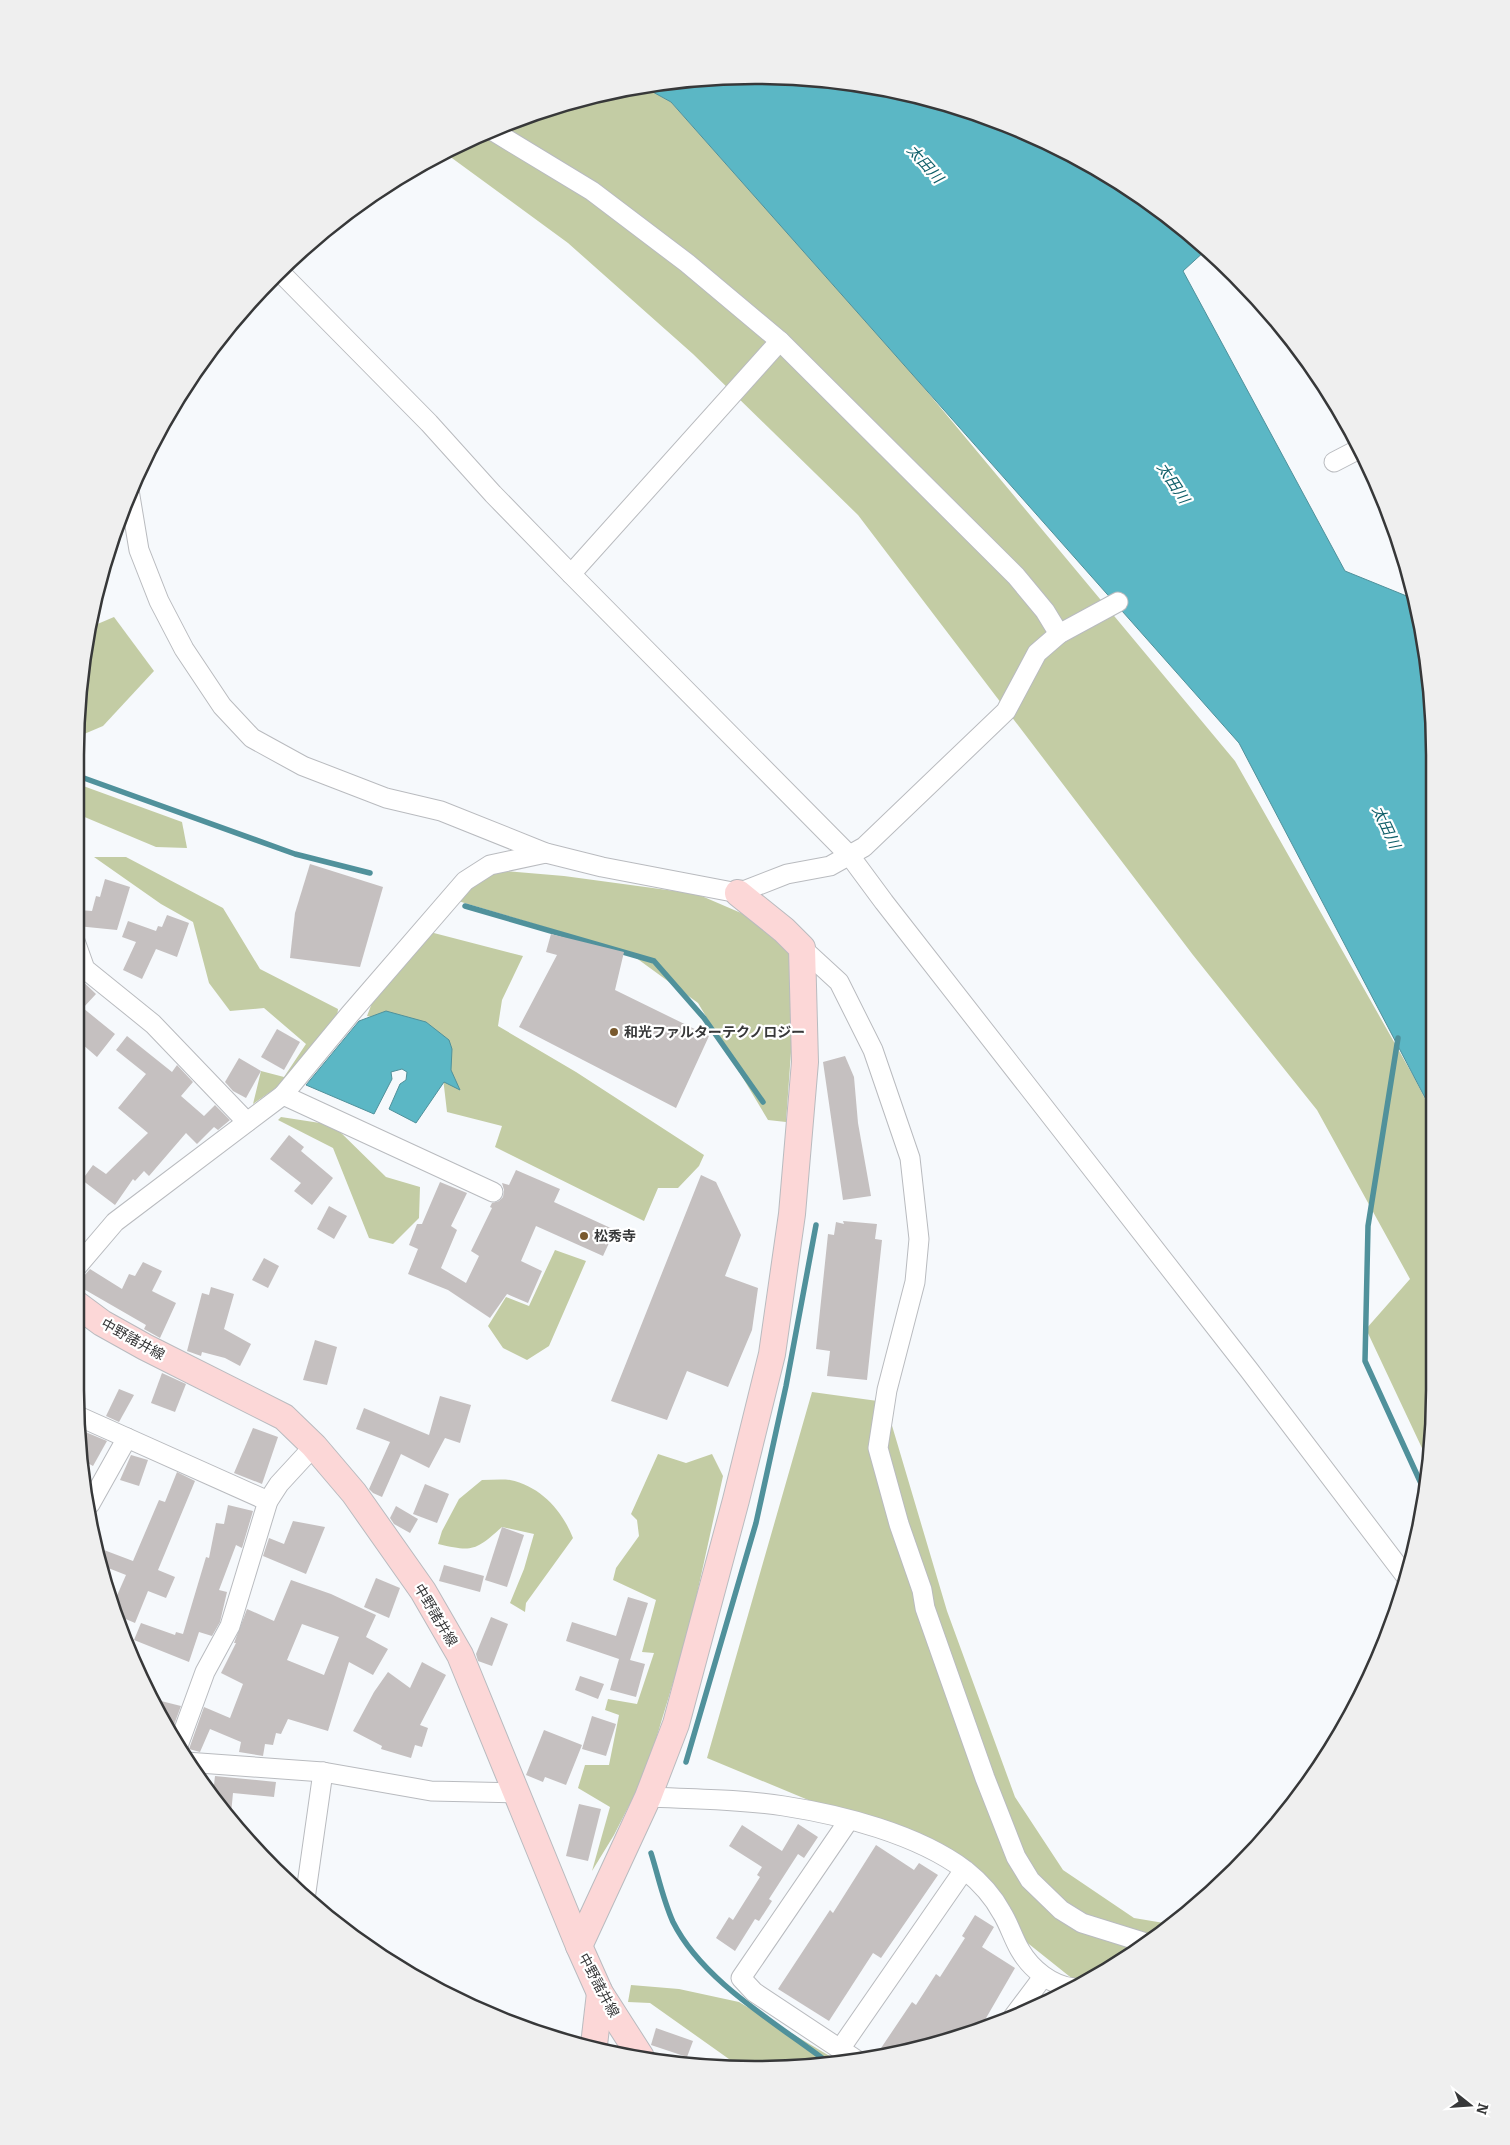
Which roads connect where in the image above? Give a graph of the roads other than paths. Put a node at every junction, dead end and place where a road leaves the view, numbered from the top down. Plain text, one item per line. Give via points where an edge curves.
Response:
1 (499, 135) edge
2 (284, 276) edge
3 (780, 341) junction
4 (1354, 452) edge
5 (1334, 462) dead end
6 (132, 506) edge
7 (571, 574) junction
8 (1118, 602) dead end
9 (1059, 634) junction
10 (546, 853) junction
11 (850, 856) junction
12 (738, 893) junction
13 (802, 948) junction
14 (84, 966) edge
15 (283, 1095) junction
16 (247, 1122) junction
17 (493, 1192) dead end
18 (84, 1258) edge
19 (84, 1310) edge
20 (85, 1419) edge
21 (127, 1438) junction
22 (314, 1446) junction
23 (93, 1499) edge
24 (268, 1501) junction
25 (1401, 1570) edge
26 (181, 1737) edge
27 (197, 1763) edge
28 (323, 1772) junction
29 (516, 1793) junction
30 (648, 1797) junction
31 (849, 1820) junction
32 (964, 1870) junction
33 (306, 1890) edge
34 (1139, 1940) edge
35 (579, 1946) junction
36 (1043, 1977) junction
37 (1065, 1985) edge
38 (600, 1993) junction
39 (1022, 2005) edge
40 (594, 2041) edge
41 (840, 2049) junction
42 (637, 2050) edge
43 (849, 2055) edge

1 - 3 street via 592,191 688,263
2 - 7 street
3 - 7 street
3 - 9 street via 1016,576
4 - 5 street
6 - 10 street via 139,550 159,601 184,649 222,706 252,738 303,766 386,798 441,811
7 - 11 street
8 - 9 street
9 - 11 street via 1037,653 1006,712 894,821
10 - 12 street
10 - 15 street via 490,865 465,881
11 - 12 street via 830,866 788,874
11 - 25 street
12 - 13 street
13 - 30 street via 805,1062 792,1214 772,1354 676,1724
13 - 34 street via 839,982 873,1050 910,1158 919,1239 915,1282 887,1390 878,1448 925,1608 985,1778 1016,1856 1030,1880 1061,1910 1082,1923
14 - 16 street via 154,1024
15 - 16 street
15 - 17 street
16 - 18 street via 115,1222
19 - 22 street, 中野諸井線 via 145,1347 284,1417
20 - 21 street
21 - 23 street
21 - 24 street
22 - 24 street
22 - 29 street, 中野諸井線 via 354,1493 423,1591 460,1655
24 - 26 street via 230,1626 205,1672
27 - 28 street
28 - 29 street via 431,1791
28 - 33 street
29 - 35 street, 中野諸井線
30 - 31 street via 783,1806
30 - 35 street
31 - 32 street via 896,1835
31 - 41 street via 741,1978 754,1992
32 - 36 street via 984,1887 1002,1912 1020,1951
32 - 41 street
35 - 38 street, 中野諸井線
36 - 37 street
36 - 39 street
38 - 40 street
38 - 42 street, 中野諸井線
41 - 43 street

